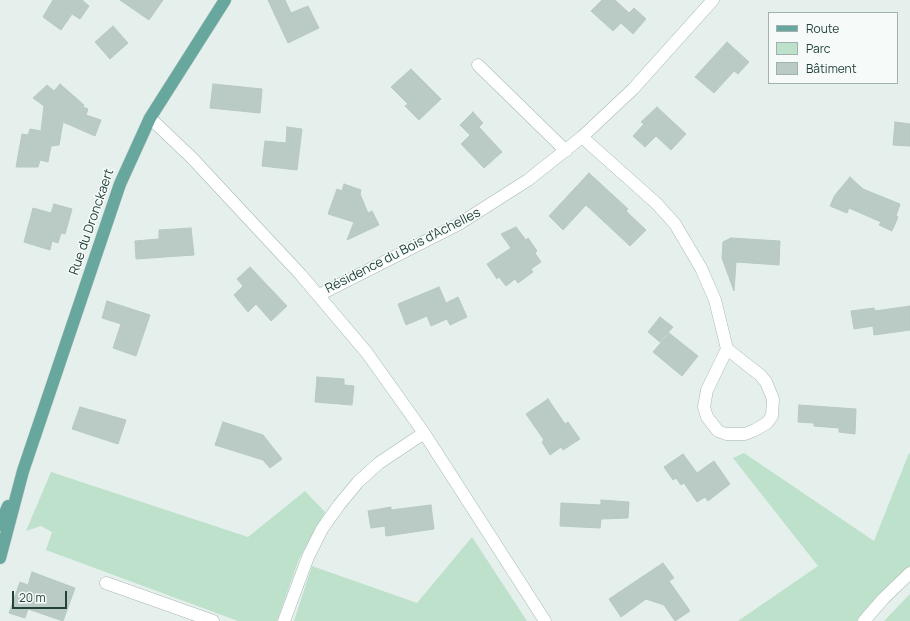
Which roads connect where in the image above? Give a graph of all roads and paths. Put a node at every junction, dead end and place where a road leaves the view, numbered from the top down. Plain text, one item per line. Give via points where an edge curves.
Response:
1 (225, 0) edge
2 (713, 0) edge
3 (478, 65) dead end
4 (150, 118) junction
5 (582, 137) junction
6 (566, 151) junction
7 (319, 294) junction
8 (727, 349) junction
9 (424, 433) junction
10 (23, 471) junction
11 (0, 525) edge
12 (0, 558) edge
13 (910, 573) edge
14 (106, 583) dead end
15 (213, 621) edge
16 (284, 621) edge
17 (545, 621) edge
18 (864, 621) edge

1 - 4 main road, Rue du Dronckaert
2 - 5 street, Résidence du Bois d'Achelles via 633,89
3 - 6 street
4 - 7 street, Résidence du Bois d'Achelles via 192,158
4 - 10 main road, Rue du Dronckaert via 120,184
5 - 6 street, Résidence du Bois d'Achelles
5 - 8 street via 645,193 675,224 708,282 720,316
6 - 7 street, Résidence du Bois d'Achelles via 528,180 460,224
7 - 9 street, Résidence du Bois d'Achelles via 367,353
8 - 8 street via 707,390 704,407 707,417 718,431 726,434 745,434 768,423 772,416 773,399 760,375
9 - 16 street via 379,463 358,482 339,505 322,529 308,557
9 - 17 street, Résidence du Bois d'Achelles
10 - 11 main road, Rue du Dronckaert
10 - 12 main road, Rue du Dronckaert
13 - 18 street
14 - 15 street

